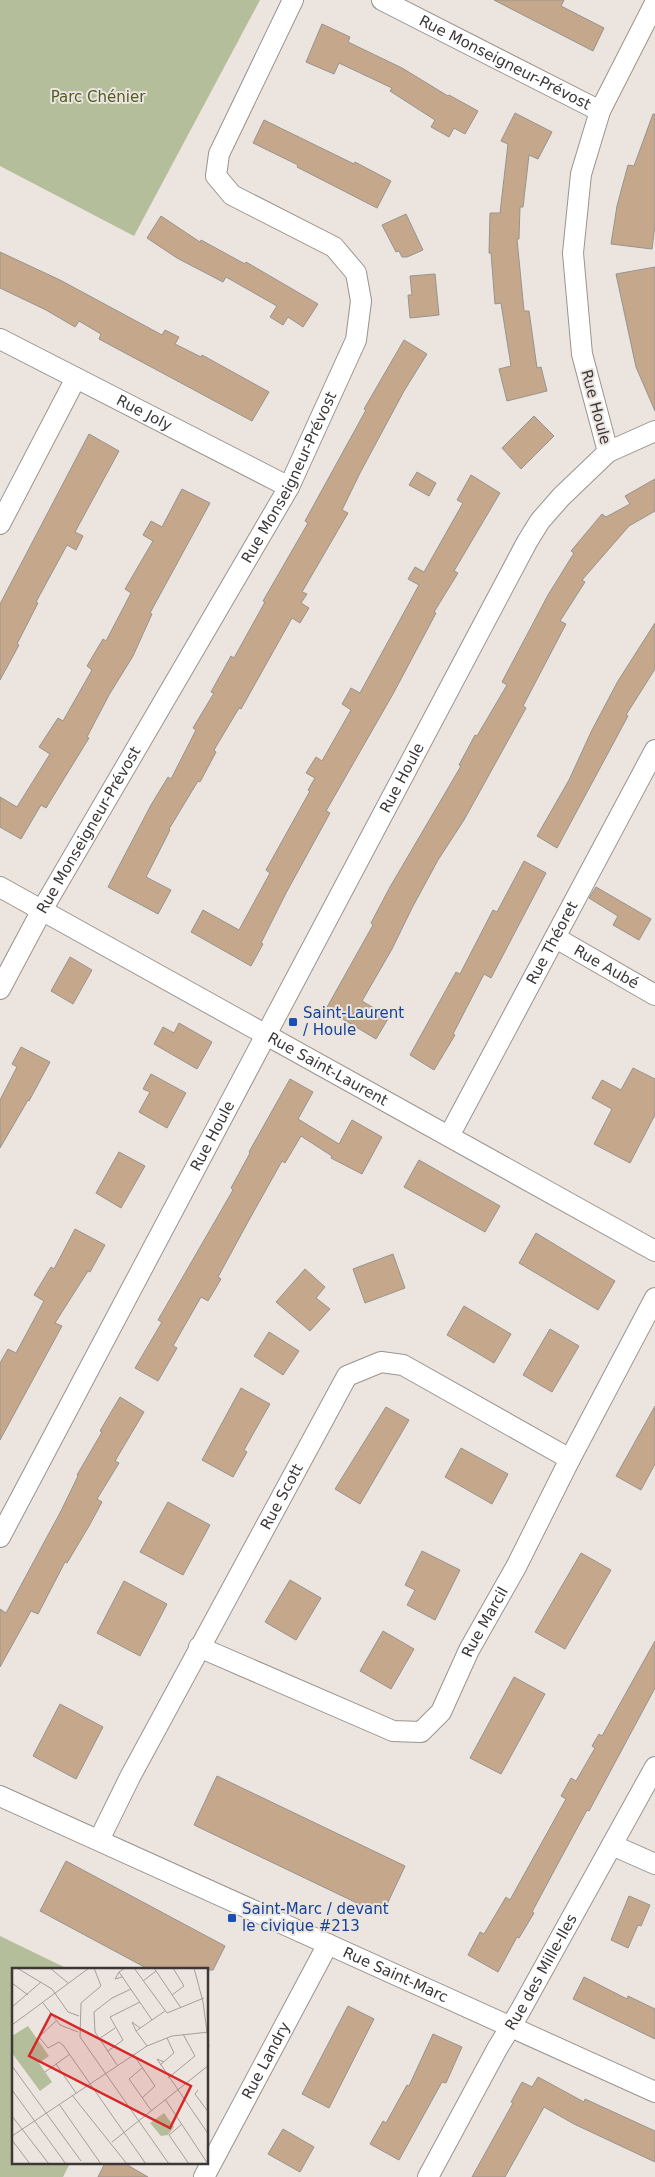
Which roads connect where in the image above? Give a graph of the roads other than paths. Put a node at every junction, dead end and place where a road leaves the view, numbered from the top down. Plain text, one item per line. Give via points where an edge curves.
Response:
1 (293, 0) edge
2 (382, 0) edge
3 (655, 3) edge
4 (600, 110) junction
5 (0, 340) edge
6 (76, 378) junction
7 (655, 431) edge
8 (608, 452) junction
9 (289, 488) junction
10 (0, 524) edge
11 (655, 752) edge
12 (0, 887) edge
13 (42, 910) junction
14 (556, 938) junction
15 (0, 989) edge
16 (655, 995) edge
17 (265, 1034) junction
18 (449, 1136) junction
19 (655, 1252) edge
20 (655, 1298) edge
21 (570, 1459) junction
22 (0, 1537) edge
23 (199, 1647) junction
24 (655, 1767) edge
25 (0, 1796) edge
26 (99, 1840) junction
27 (612, 1845) junction
28 (655, 1864) edge
29 (328, 1944) junction
30 (511, 2026) junction
31 (655, 2092) edge
32 (204, 2177) edge
33 (428, 2177) edge

1 - 9 street, Rue Monseigneur-Prévost via 219,154 216,176 232,195 334,247 356,273 361,301 356,340
2 - 4 street, Rue Monseigneur-Prévost
3 - 4 street, Rue Houle
4 - 8 street, Rue Houle via 581,174 573,253 582,354
5 - 6 street, Rue Joly
6 - 9 street, Rue Joly
6 - 10 street
7 - 8 street
8 - 17 street, Rue Houle via 560,497 540,521
9 - 13 street, Rue Monseigneur-Prévost
11 - 14 street, Rue Théoret
12 - 13 street, Rue Saint-Laurent
13 - 15 street, Rue Monseigneur-Prévost
13 - 17 street, Rue Saint-Laurent
14 - 16 street, Rue Aubé
14 - 18 street, Rue Théoret
17 - 18 street, Rue Saint-Laurent
17 - 22 street, Rue Houle
18 - 19 street, Rue Saint-Laurent
20 - 21 street, Rue Marcil
21 - 23 street, Rue Marcil via 441,1712 421,1732 393,1732
21 - 23 street, Rue Scott via 403,1365 381,1362 347,1376
23 - 26 street, Rue Scott via 120,1794
24 - 27 street, Rue des Mille-Iles
25 - 26 street, Rue Saint-Marc
26 - 29 street, Rue Saint-Marc
27 - 28 street
27 - 30 street, Rue des Mille-Iles
29 - 30 street, Rue Saint-Marc
29 - 32 street, Rue Landry
30 - 31 street, Rue Saint-Marc
30 - 33 street, Rue des Mille-Iles

